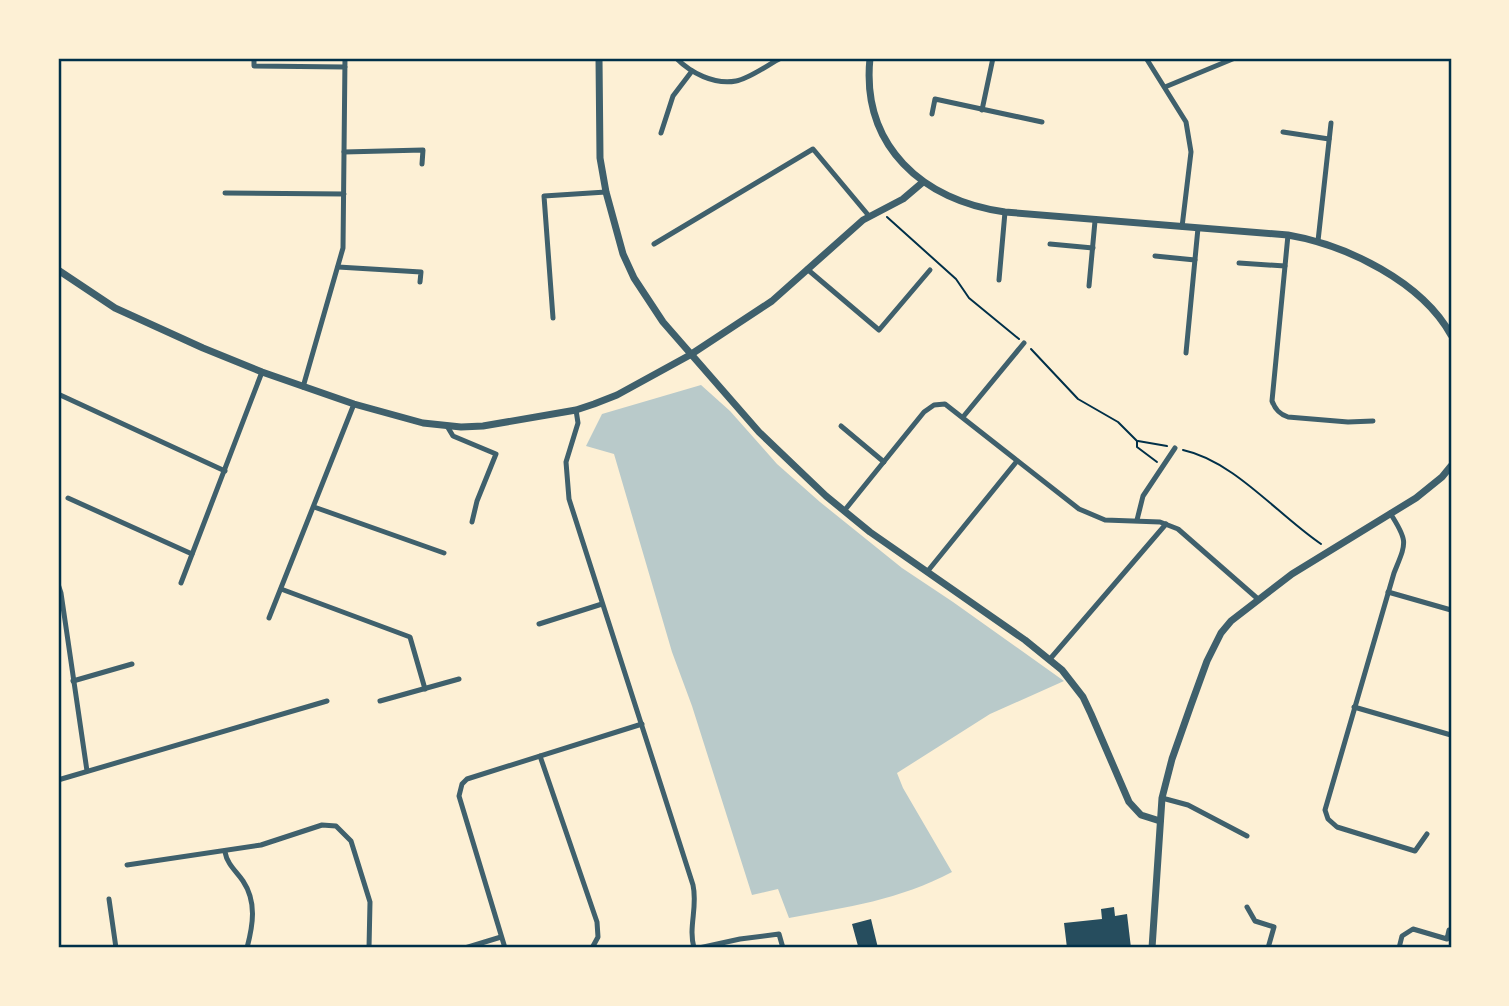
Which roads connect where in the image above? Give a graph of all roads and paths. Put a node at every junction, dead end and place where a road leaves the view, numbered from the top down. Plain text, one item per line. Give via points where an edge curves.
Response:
1 (254, 58) edge
2 (345, 58) edge
3 (599, 58) edge
4 (676, 58) edge
5 (781, 58) edge
6 (870, 58) edge
7 (993, 58) edge
8 (1146, 58) edge
9 (1235, 58) edge
10 (345, 67) junction
11 (692, 71) junction
12 (1165, 87) junction
13 (982, 110) junction
14 (932, 114) dead end
15 (1042, 122) dead end
16 (1331, 123) dead end
17 (1283, 132) dead end
18 (661, 133) dead end
19 (1329, 139) junction
20 (344, 152) junction
21 (422, 164) dead end
22 (923, 182) junction
23 (606, 192) junction
24 (225, 193) dead end
25 (344, 194) junction
26 (879, 211) junction
27 (1005, 212) junction
28 (869, 216) junction
29 (1095, 221) junction
30 (1182, 227) junction
31 (1198, 228) junction
32 (1288, 236) junction
33 (1318, 241) junction
34 (654, 244) dead end
35 (1050, 244) dead end
36 (1093, 248) junction
37 (1155, 256) dead end
38 (1195, 260) junction
39 (1239, 262) dead end
40 (1285, 266) junction
41 (338, 267) junction
42 (807, 269) junction
43 (58, 270) edge
44 (930, 270) dead end
45 (999, 280) dead end
46 (420, 282) dead end
47 (1089, 286) dead end
48 (553, 318) dead end
49 (1449, 325) edge
50 (1451, 335) edge
51 (1024, 343) junction
52 (1186, 353) dead end
53 (690, 355) junction
54 (262, 372) junction
55 (303, 387) junction
56 (58, 394) edge
57 (354, 404) junction
58 (576, 410) junction
59 (963, 417) junction
60 (1373, 421) dead end
61 (447, 426) junction
62 (841, 426) dead end
63 (1137, 440) junction
64 (1175, 448) junction
65 (1017, 461) junction
66 (884, 462) junction
67 (1163, 466) junction
68 (1451, 466) edge
69 (225, 471) junction
70 (68, 498) dead end
71 (314, 507) junction
72 (844, 511) junction
73 (1390, 513) junction
74 (1137, 520) junction
75 (472, 522) dead end
76 (1166, 524) junction
77 (1329, 549) junction
78 (444, 553) dead end
79 (192, 554) junction
80 (927, 572) junction
81 (181, 583) dead end
82 (58, 584) edge
83 (281, 589) junction
84 (1388, 592) junction
85 (1258, 599) junction
86 (602, 604) junction
87 (1451, 610) edge
88 (269, 618) dead end
89 (539, 624) dead end
90 (1050, 659) junction
91 (132, 664) dead end
92 (460, 679) dead end
93 (73, 681) junction
94 (425, 689) junction
95 (327, 701) dead end
96 (380, 701) dead end
97 (1354, 707) junction
98 (642, 724) junction
99 (1451, 735) edge
100 (540, 756) junction
101 (87, 771) junction
102 (58, 780) edge
103 (1162, 798) junction
104 (1160, 821) junction
105 (1427, 834) dead end
106 (1247, 836) dead end
107 (225, 852) junction
108 (127, 865) dead end
109 (110, 899) dead end
110 (1247, 908) dead end
111 (1449, 930) dead end
112 (501, 937) junction
113 (116, 948) edge
114 (247, 948) edge
115 (369, 948) edge
116 (465, 948) edge
117 (505, 948) edge
118 (592, 948) edge
119 (694, 948) edge
120 (699, 948) edge
121 (783, 948) edge
122 (1152, 948) edge
123 (1268, 948) edge
124 (1399, 948) edge

1 - 10 street via 254,66
2 - 10 street
3 - 23 street via 600,158
4 - 11 street
5 - 11 street via 738,81 712,80
6 - 22 street via 870,93 878,124 894,154
7 - 13 street
8 - 12 street
9 - 12 street
10 - 20 street
11 - 18 street via 673,96
12 - 30 street via 1186,122 1191,152
13 - 14 street via 935,99
13 - 15 street
16 - 19 street
17 - 19 street
19 - 33 street
20 - 21 street via 424,150
20 - 25 street
22 - 26 street
22 - 27 street via 957,201
23 - 48 street via 544,196
23 - 53 street via 634,278
24 - 25 street
25 - 41 street
26 - 28 street
26 - 51 path
27 - 29 street
27 - 45 street
28 - 34 street via 813,149
28 - 42 street
29 - 30 street
29 - 36 street
30 - 31 street
31 - 32 street
31 - 38 street
32 - 33 street
32 - 40 street
33 - 49 street via 1344,250 1415,291
35 - 36 street
36 - 47 street
37 - 38 street
38 - 52 street
39 - 40 street
40 - 60 street via 1274,406 1288,417
41 - 46 street via 421,272
41 - 55 street
42 - 44 street via 879,330
42 - 53 street via 772,301
43 - 54 street via 115,308
49 - 50 street
51 - 59 street
51 - 63 path via 1073,394 1118,422
53 - 58 street via 617,395
53 - 72 street via 780,454
54 - 55 street
54 - 69 street
55 - 57 street
56 - 69 street
57 - 61 street
57 - 71 street
58 - 61 street via 483,426
58 - 86 street via 578,423 566,462 566,486
59 - 65 street
59 - 66 street via 945,404 928,408
61 - 75 street via 453,436 496,454
62 - 66 street
63 - 64 path
63 - 67 path via 1137,447
64 - 67 street
64 - 77 path via 1224,467
65 - 74 street via 1079,509 1105,520
65 - 80 street
66 - 72 street
67 - 74 street via 1143,496
68 - 73 street via 1434,484
69 - 79 street
70 - 79 street
71 - 78 street
71 - 83 street
72 - 80 street
73 - 77 street
73 - 84 street via 1405,544
74 - 76 street
76 - 85 street via 1178,529
76 - 90 street
77 - 85 street
79 - 81 street
80 - 90 street
82 - 93 street
83 - 88 street
83 - 94 street via 410,637
84 - 87 street
84 - 97 street
85 - 103 street via 1231,621 1214,645
86 - 89 street
86 - 98 street
90 - 104 street via 1083,698 1129,802 1140,815
91 - 93 street
92 - 94 street
93 - 101 street
94 - 96 street
95 - 101 street
97 - 99 street
97 - 105 street via 1325,803 1328,820 1342,830 1415,851
98 - 100 street
98 - 119 street via 694,891 690,929
100 - 112 street via 467,779 459,789
100 - 118 street via 597,922 598,937
101 - 102 street
103 - 104 street
103 - 106 street via 1188,805
104 - 122 street
107 - 108 street
107 - 114 street via 251,902 253,925
107 - 115 street via 322,825 335,826 351,841 370,902
109 - 113 street
110 - 123 street via 1255,921 1274,927
111 - 124 street via 1447,939 1413,929 1402,936
112 - 116 street
112 - 117 street
120 - 121 street via 779,934

